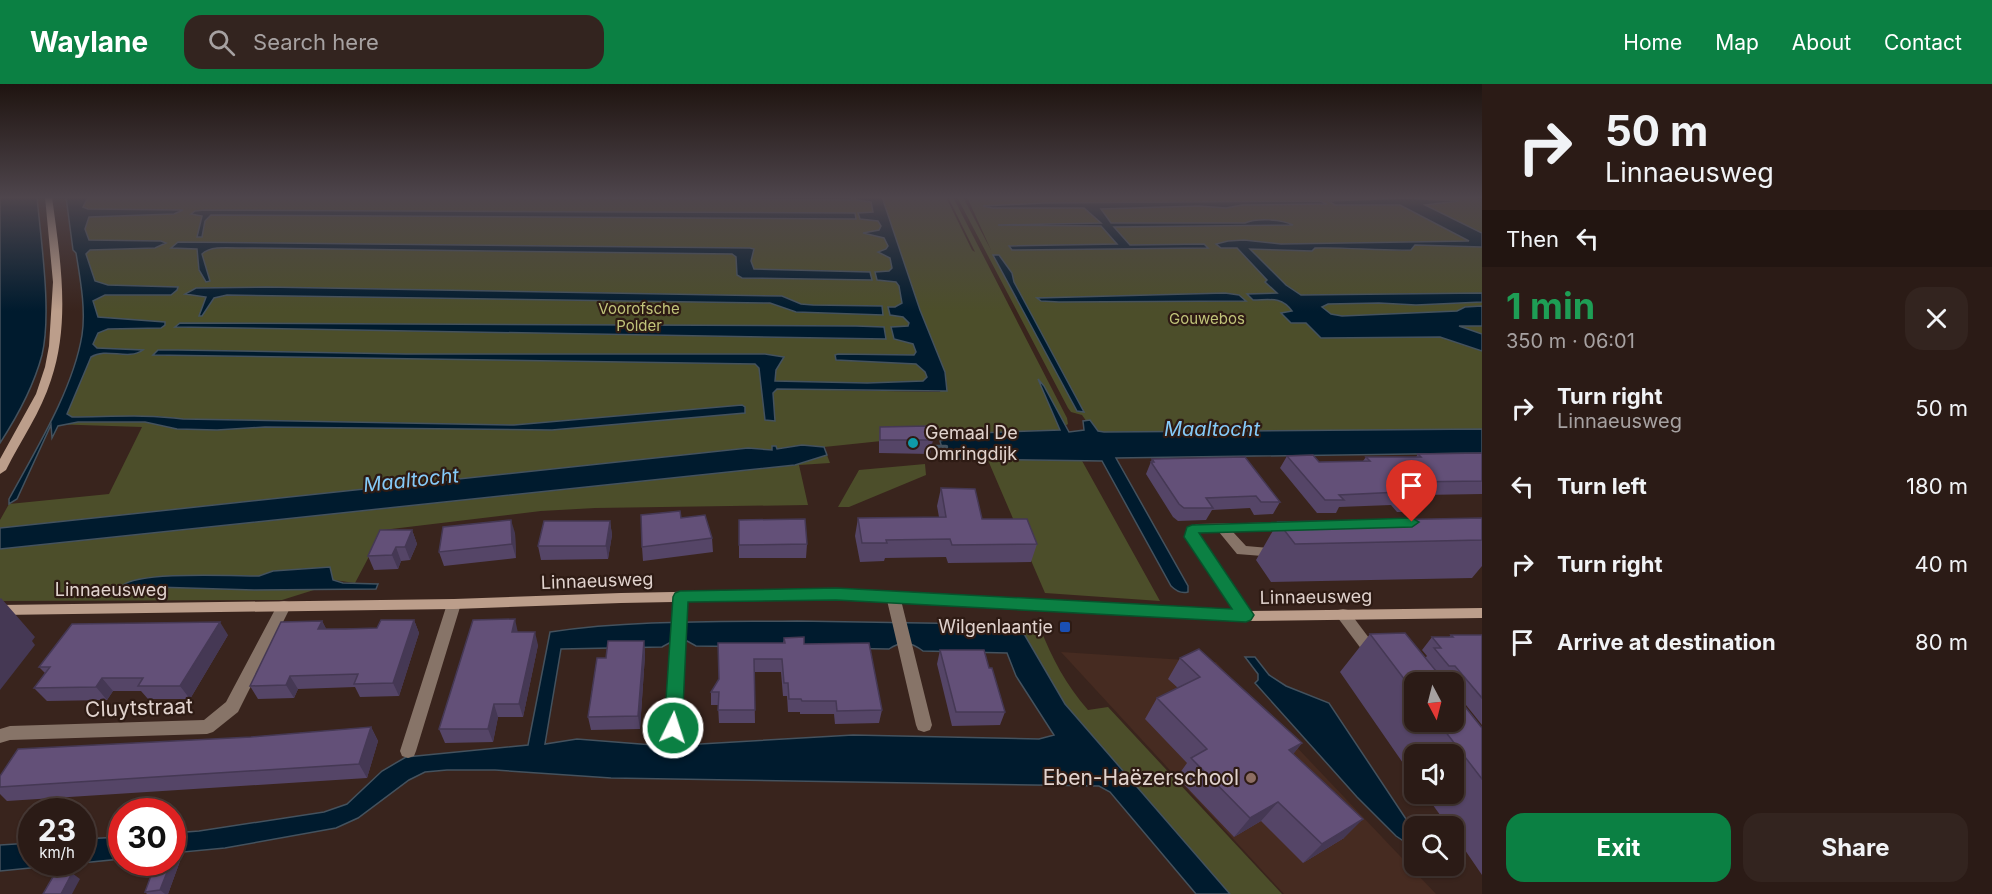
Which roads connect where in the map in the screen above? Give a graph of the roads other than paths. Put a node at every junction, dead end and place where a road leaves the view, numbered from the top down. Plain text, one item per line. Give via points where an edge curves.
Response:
1 (52, 235) edge
2 (0, 470) edge
3 (1302, 525) edge
4 (1223, 528) junction
5 (1293, 552) edge
6 (680, 597) junction
7 (893, 597) junction
8 (454, 604) junction
9 (284, 606) junction
10 (0, 610) edge
11 (1482, 613) edge
12 (1343, 614) junction
13 (1246, 615) junction
14 (1386, 670) edge
15 (924, 725) dead end
16 (673, 728) dead end
17 (0, 736) edge
18 (408, 751) dead end

1 - 2 street via 59,314 52,357 37,400
3 - 4 street
4 - 5 street via 1242,551
4 - 13 street via 1197,528 1192,537
6 - 7 street, Linnaeusweg
6 - 8 street, Linnaeusweg
6 - 16 street
7 - 13 street, Linnaeusweg
7 - 15 street
8 - 9 street, Linnaeusweg
8 - 18 street
9 - 10 street, Linnaeusweg
9 - 17 street, Cluytstraat via 232,706 207,727
11 - 12 street, Linnaeusweg
12 - 13 street, Linnaeusweg
12 - 14 street

